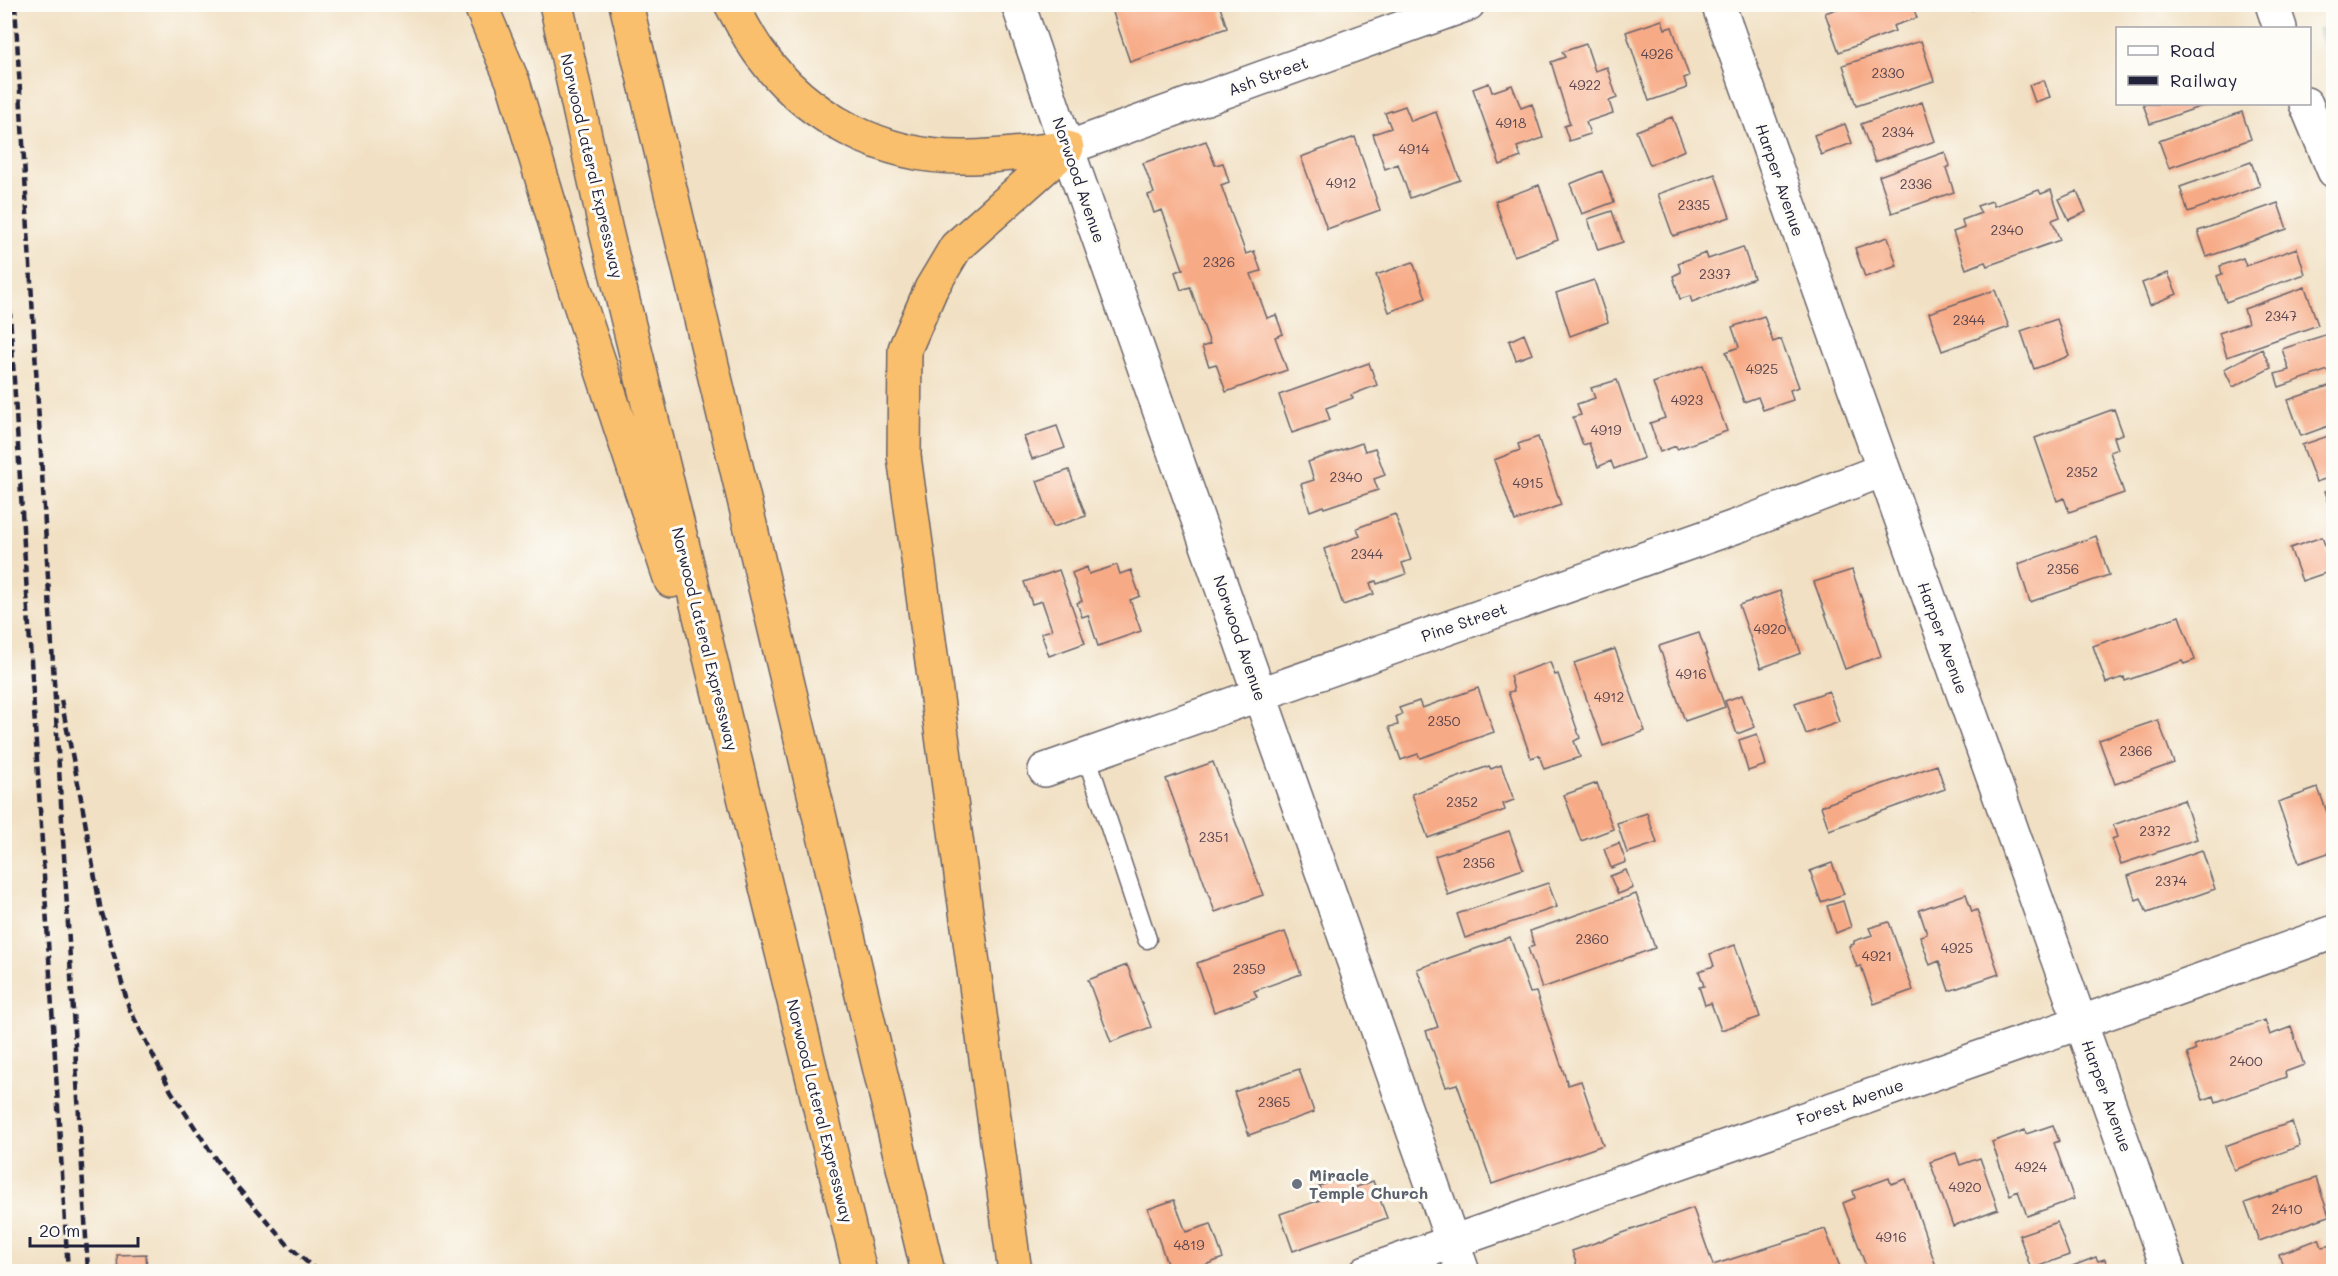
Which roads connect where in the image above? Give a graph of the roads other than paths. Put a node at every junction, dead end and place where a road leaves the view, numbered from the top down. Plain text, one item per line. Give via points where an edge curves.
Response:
1 (480, 4) edge
2 (556, 4) edge
3 (626, 4) edge
4 (731, 4) edge
5 (1018, 4) edge
6 (1468, 4) edge
7 (1718, 4) edge
8 (2272, 4) edge
9 (2280, 27) edge
10 (2306, 105) edge
11 (1067, 148) junction
12 (2334, 171) edge
13 (1883, 470) junction
14 (1259, 694) junction
15 (1086, 755) junction
16 (1045, 770) dead end
17 (749, 816) junction
18 (2334, 932) edge
19 (1147, 939) dead end
20 (2080, 1021) junction
21 (1452, 1241) junction
22 (860, 1272) edge
23 (928, 1272) edge
24 (1015, 1272) edge
25 (1366, 1272) edge
26 (1463, 1272) edge
27 (2169, 1272) edge

1 - 17 highway via 513,82 578,300
2 - 17 highway, Norwood Lateral Expressway via 606,231
3 - 23 highway
4 - 11 highway via 759,52 802,99 848,131 904,151 966,157
5 - 11 street, Norwood Avenue
6 - 11 street, Ash Street
7 - 13 street, Harper Avenue
8 - 9 street
10 - 12 street
11 - 14 street, Norwood Avenue
11 - 24 highway via 956,247 931,289 905,349 904,456
13 - 14 street, Pine Street via 1740,525
13 - 20 street, Harper Avenue
14 - 15 street, Pine Street
14 - 21 street, Norwood Avenue
15 - 16 street, Pine Street
15 - 19 lane
17 - 22 highway, Norwood Lateral Expressway
18 - 20 street, Forest Avenue
20 - 21 street, Forest Avenue
20 - 27 street, Harper Avenue
21 - 25 street, Forest Avenue
21 - 26 street, Norwood Avenue

